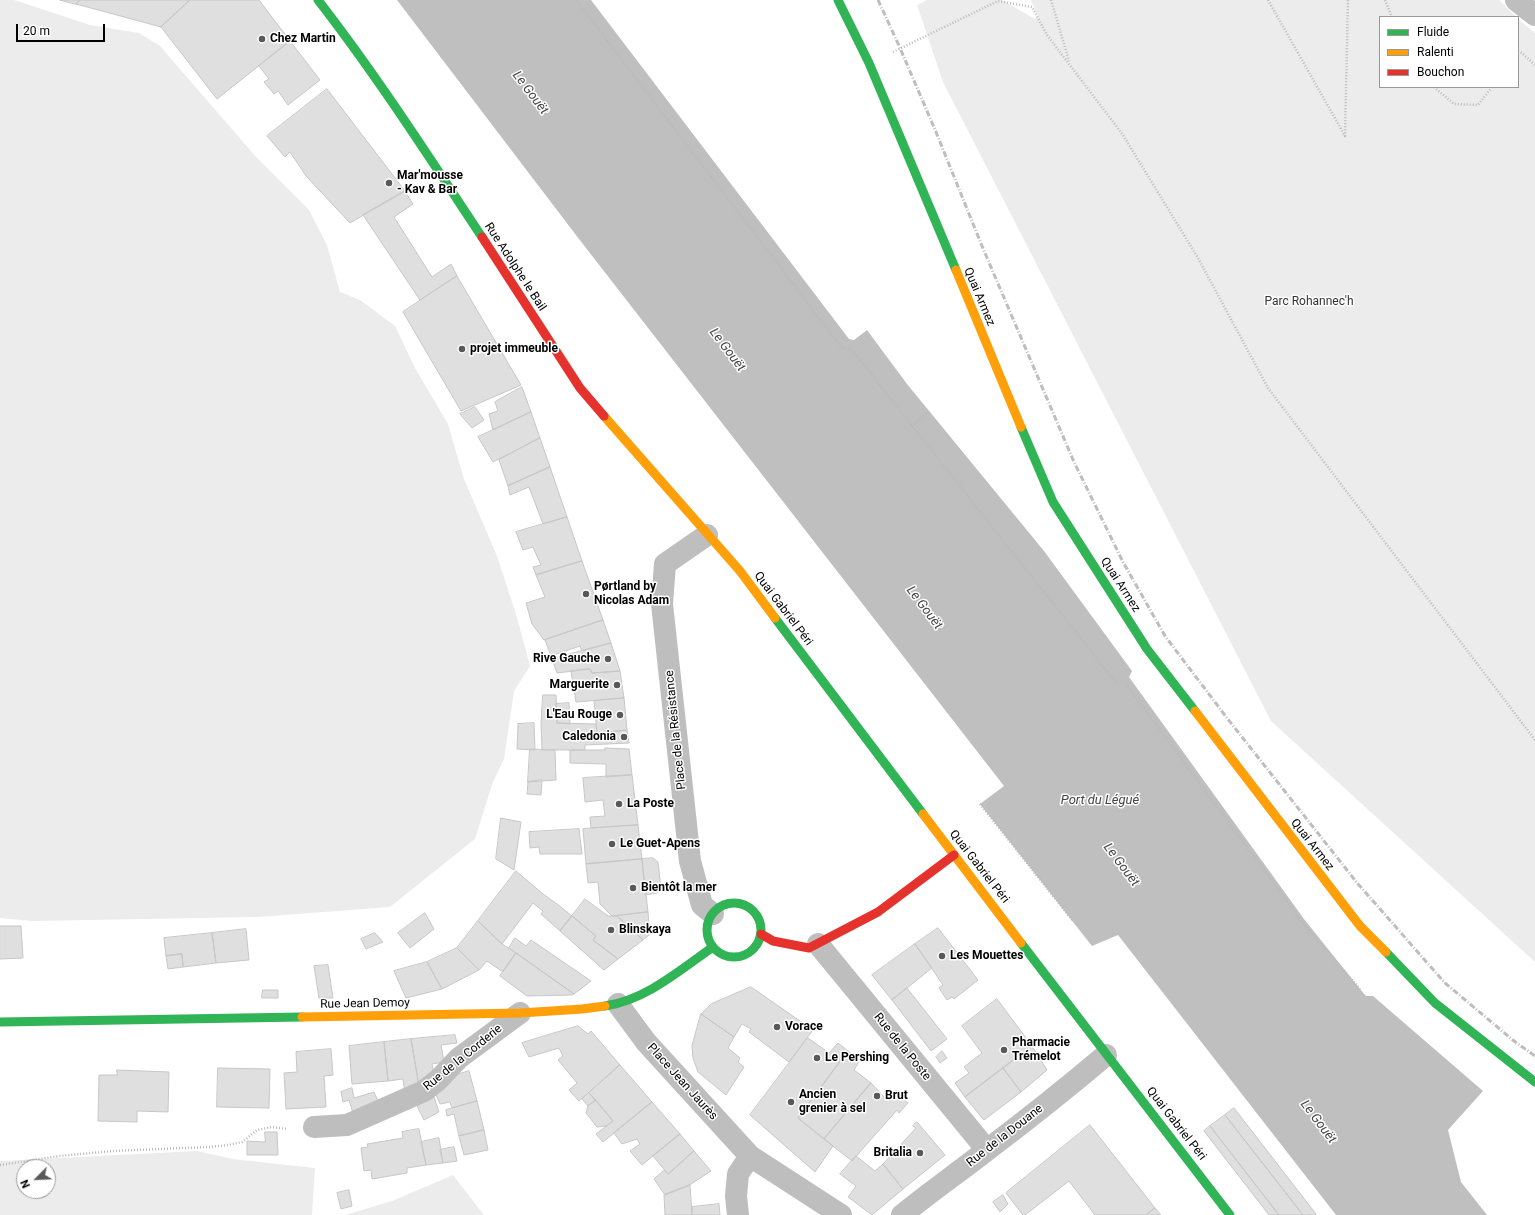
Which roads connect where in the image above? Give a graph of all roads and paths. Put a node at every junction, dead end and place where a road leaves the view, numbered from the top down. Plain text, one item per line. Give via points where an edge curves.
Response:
1 (318, 0) edge
2 (576, 0) edge
3 (838, 0) edge
4 (1052, 0) edge
5 (1268, 0) edge
6 (1348, 0) edge
7 (1385, 0) edge
8 (1516, 0) edge
9 (1535, 15) edge
10 (1392, 16) edge
11 (1519, 50) edge
12 (869, 63) junction
13 (1069, 63) junction
14 (1535, 65) edge
15 (1435, 88) edge
16 (1491, 88) edge
17 (930, 411) dead end
18 (912, 426) junction
19 (707, 535) junction
20 (1117, 684) dead end
21 (1126, 684) dead end
22 (1535, 740) edge
23 (980, 804) dead end
24 (954, 855) junction
25 (713, 914) junction
26 (1072, 921) dead end
27 (761, 934) junction
28 (818, 944) junction
29 (713, 947) junction
30 (1360, 989) dead end
31 (618, 1004) junction
32 (520, 1013) junction
33 (0, 1022) edge
34 (1106, 1055) junction
35 (1535, 1082) edge
36 (314, 1127) joint
37 (987, 1150) junction
38 (750, 1156) junction
39 (0, 1165) edge
40 (738, 1215) edge
41 (841, 1215) edge
42 (902, 1215) edge
43 (1230, 1215) edge

1 - 19 street, Rue Adolphe le Bail via 354,46 418,139 580,388
2 - 18 path via 842,348 852,350
3 - 12 street, Quai Armez
4 - 13 path
5 - 6 path via 1345,136
7 - 10 path
8 - 9 street
11 - 14 path
12 - 13 path via 998,1 1032,7 1047,35
12 - 35 street, Quai Armez via 1053,502 1147,648 1360,926 1436,1003
13 - 22 path via 1123,135 1198,258 1268,388
15 - 16 path via 1454,104 1478,105
17 - 18 path
18 - 20 path
19 - 24 street, Quai Gabriel Péri via 740,571
19 - 25 street, Place de la Résistance via 666,564 662,604 690,861 702,905
21 - 30 path via 1306,928
23 - 26 path
24 - 28 street via 878,912
24 - 34 street, Quai Gabriel Péri
25 - 27 street via 727,904 744,905 758,916
25 - 29 street via 707,931
27 - 28 street via 773,940 809,948
27 - 29 street via 753,949 737,957 720,953
28 - 37 street, Rue de la Poste
29 - 31 street, Rue Jean Demoy via 654,988
31 - 32 street, Rue Jean Demoy
31 - 38 street, Place Jean Jaurès via 646,1042
32 - 33 street, Rue Jean Demoy
32 - 36 street, Rue de la Corderie via 459,1058 438,1080 424,1090 347,1124
34 - 37 street, Rue de la Douane
34 - 43 street, Quai Gabriel Péri
36 - 39 path via 272,1127 257,1130 242,1142 228,1145 113,1151
37 - 42 street, Rue de la Douane
38 - 40 street via 738,1174
38 - 41 street, Place Jean Jaurès

